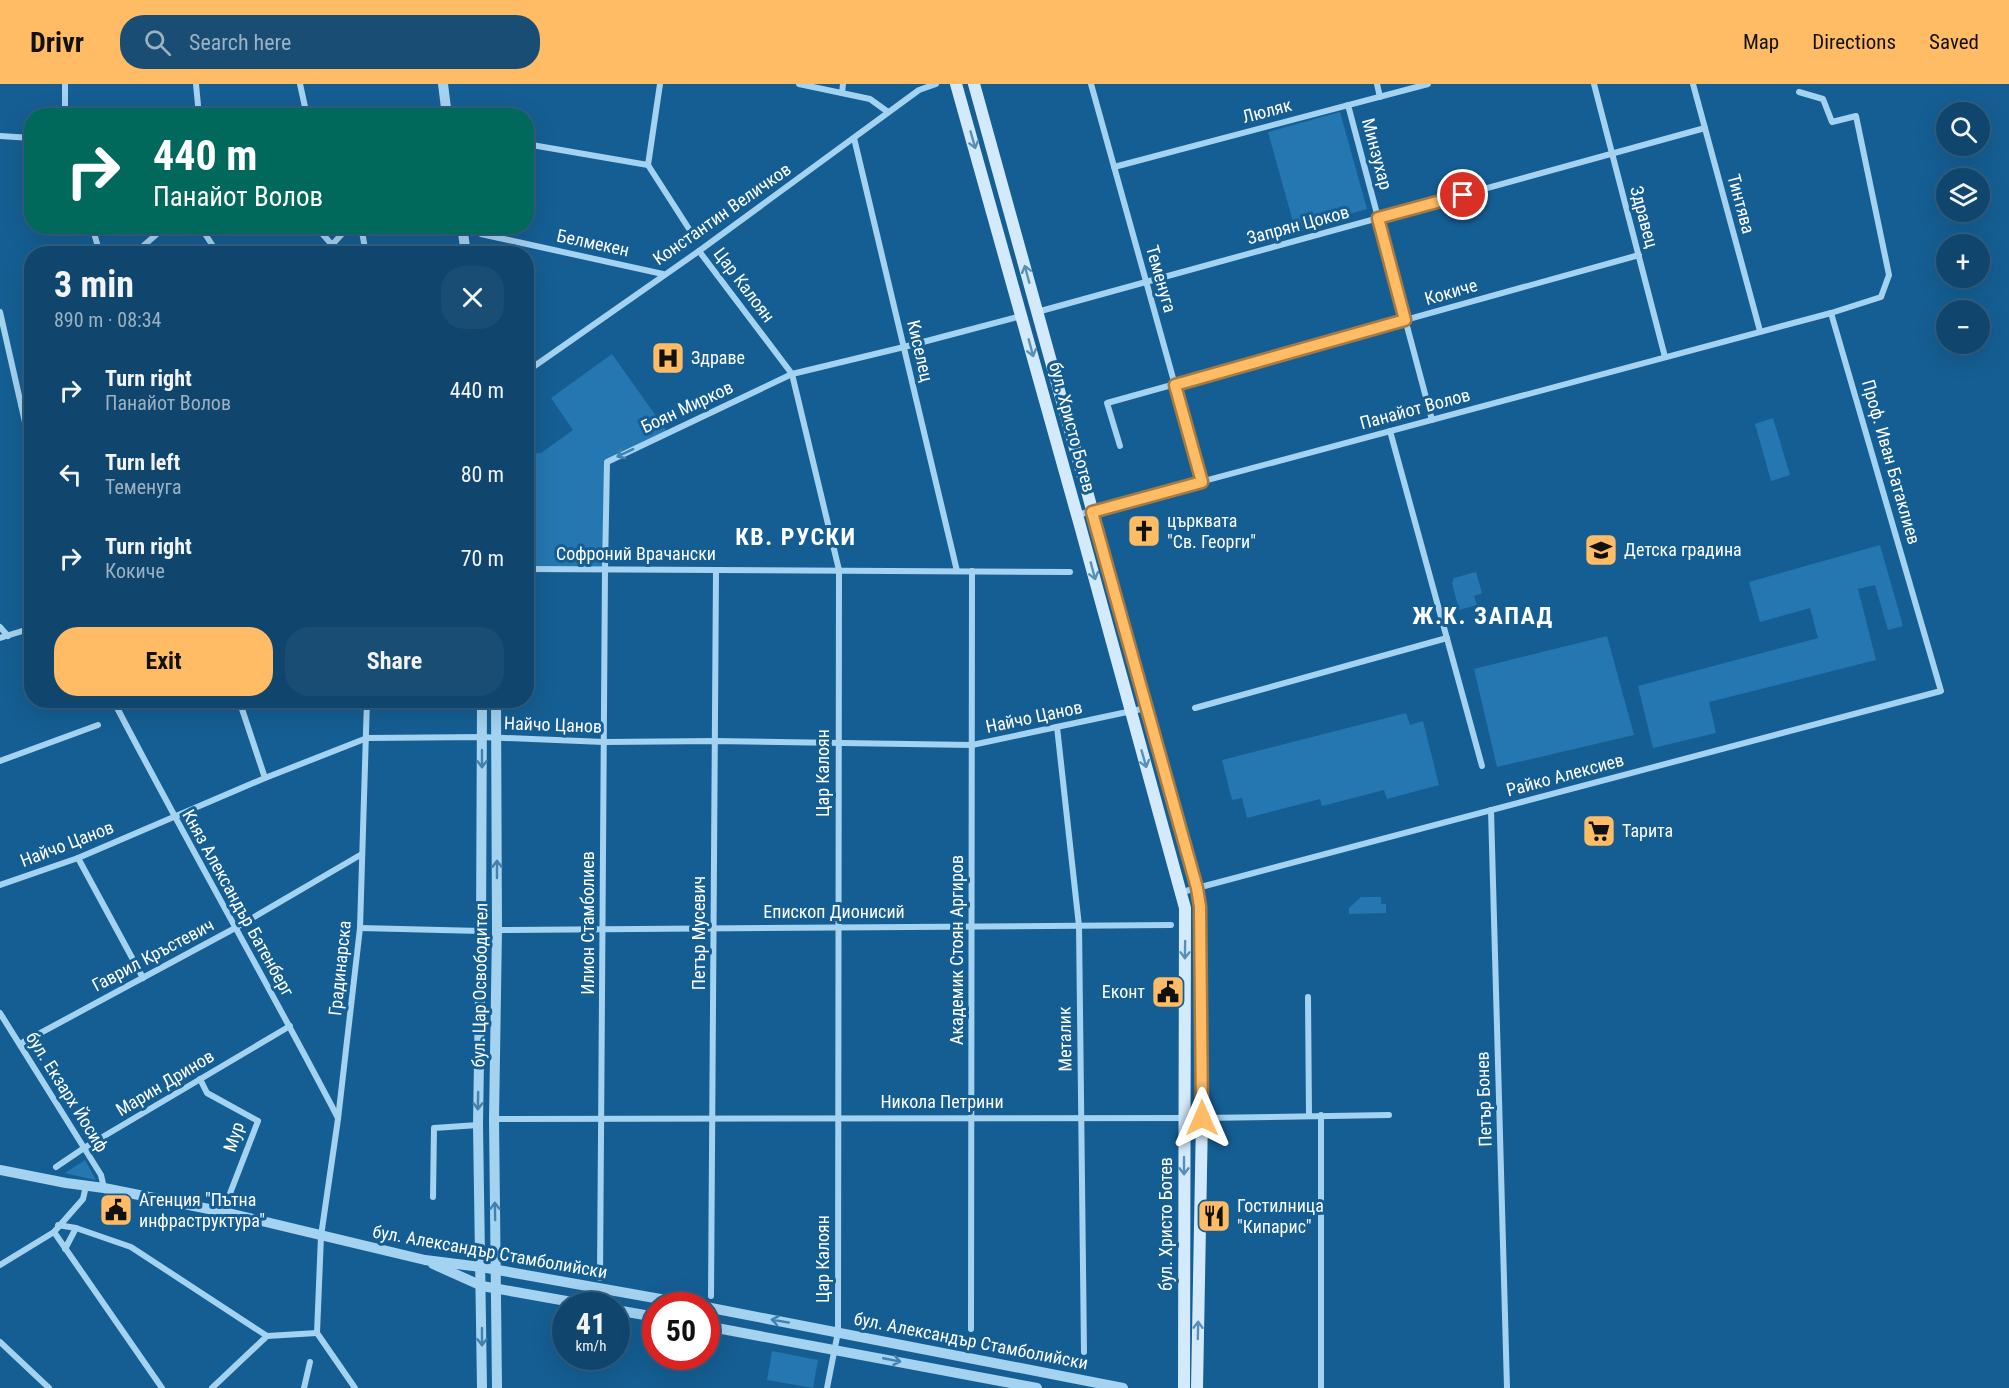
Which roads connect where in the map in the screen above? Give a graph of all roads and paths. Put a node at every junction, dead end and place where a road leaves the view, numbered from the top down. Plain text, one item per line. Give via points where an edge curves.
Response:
1 (65, 84) edge
2 (196, 84) edge
3 (300, 84) edge
4 (443, 84) edge
5 (660, 84) edge
6 (799, 84) edge
7 (843, 84) edge
8 (936, 84) edge
9 (956, 84) edge
10 (974, 84) edge
11 (1091, 84) edge
12 (1377, 84) edge
13 (1428, 84) edge
14 (1594, 84) edge
15 (1694, 84) edge
16 (1799, 92) dead end
17 (842, 93) junction
18 (1380, 97) junction
19 (1348, 105) junction
20 (65, 108) edge
21 (198, 108) edge
22 (305, 108) edge
23 (446, 108) edge
24 (888, 112) junction
25 (1706, 128) junction
26 (0, 136) edge
27 (24, 138) edge
28 (854, 138) junction
29 (534, 145) edge
30 (1612, 154) junction
31 (648, 165) junction
32 (1114, 167) junction
33 (1378, 218) junction
34 (691, 232) dead end
35 (157, 234) edge
36 (322, 234) edge
37 (343, 234) edge
38 (481, 234) dead end
39 (143, 246) edge
40 (333, 246) joint
41 (699, 251) junction
42 (1639, 255) junction
43 (663, 274) junction
44 (1146, 282) junction
45 (0, 312) edge
46 (1037, 312) junction
47 (1831, 313) junction
48 (1022, 316) junction
49 (1405, 320) junction
50 (1760, 331) junction
51 (904, 347) junction
52 (1665, 357) junction
53 (534, 366) edge
54 (792, 374) junction
55 (1175, 385) junction
56 (24, 404) edge
57 (21, 405) junction
58 (24, 418) edge
59 (1432, 420) junction
60 (1390, 431) junction
61 (1120, 446) dead end
62 (1202, 482) junction
63 (1092, 512) junction
64 (1077, 515) junction
65 (534, 569) edge
66 (605, 569) junction
67 (716, 570) junction
68 (839, 570) junction
69 (957, 571) junction
70 (972, 571) junction
71 (1070, 572) dead end
72 (0, 627) edge
73 (24, 631) edge
74 (8, 636) junction
75 (0, 638) edge
76 (1447, 638) junction
77 (1941, 691) joint
78 (117, 708) edge
79 (242, 708) edge
80 (367, 708) edge
81 (482, 708) edge
82 (495, 708) edge
83 (1146, 708) junction
84 (1196, 708) dead end
85 (1131, 711) junction
86 (98, 725) dead end
87 (1057, 727) junction
88 (482, 737) junction
89 (496, 737) junction
90 (367, 738) junction
91 (715, 741) junction
92 (604, 742) junction
93 (838, 743) junction
94 (972, 745) junction
95 (0, 761) edge
96 (1482, 766) dead end
97 (265, 778) junction
98 (1491, 810) junction
99 (174, 818) junction
100 (363, 854) junction
101 (78, 858) junction
102 (0, 885) edge
103 (1197, 888) junction
104 (1182, 892) junction
105 (1171, 925) dead end
106 (972, 926) junction
107 (1079, 926) junction
108 (237, 927) junction
109 (838, 927) junction
110 (360, 928) junction
111 (714, 928) junction
112 (603, 929) junction
113 (497, 930) junction
114 (481, 931) junction
115 (144, 978) junction
116 (1308, 997) dead end
117 (0, 1013) edge
118 (290, 1026) junction
119 (20, 1044) junction
120 (200, 1079) junction
121 (1309, 1115) junction
122 (1321, 1115) junction
123 (1389, 1115) dead end
124 (972, 1117) junction
125 (1081, 1117) junction
126 (602, 1118) junction
127 (713, 1118) junction
128 (838, 1118) junction
129 (1184, 1118) junction
130 (1202, 1118) junction
131 (338, 1119) junction
132 (494, 1119) junction
133 (478, 1125) junction
134 (84, 1148) junction
135 (56, 1167) dead end
136 (0, 1170) edge
137 (86, 1186) junction
138 (104, 1188) junction
139 (229, 1196) dead end
140 (433, 1197) dead end
141 (58, 1225) junction
142 (76, 1228) junction
143 (54, 1232) junction
144 (321, 1236) junction
145 (65, 1249) junction
146 (425, 1260) junction
147 (0, 1265) edge
148 (481, 1267) junction
149 (496, 1269) junction
150 (600, 1278) dead end
151 (482, 1286) junction
152 (496, 1288) junction
153 (711, 1292) edge
154 (642, 1296) edge
155 (552, 1298) edge
156 (720, 1310) edge
157 (720, 1328) edge
158 (971, 1329) dead end
159 (838, 1332) junction
160 (317, 1333) junction
161 (267, 1336) junction
162 (0, 1342) edge
163 (835, 1349) junction
164 (1084, 1352) dead end
165 (310, 1362) dead end
166 (996, 1384) edge
167 (49, 1388) edge
168 (162, 1388) edge
169 (212, 1388) edge
170 (304, 1388) edge
171 (355, 1388) edge
172 (482, 1388) edge
173 (497, 1388) edge
174 (827, 1388) edge
175 (1037, 1388) edge
176 (1123, 1388) edge
177 (1184, 1388) edge
178 (1197, 1388) edge
179 (1321, 1388) edge
180 (1507, 1388) edge

1 - 20 street
2 - 21 street
3 - 22 street
4 - 23 street
5 - 31 street
6 - 17 street
7 - 17 street
8 - 24 street, Константин Величков via 919,90
9 -> 48 main road, бул. Христо Ботев
46 -> 10 main road, бул. Христо Ботев
11 - 32 street, Теменуга
12 - 18 street, Минзухар
13 - 18 street, Люляк
14 - 30 street, Здравец
15 - 25 street, Тинтява
16 - 47 street via 1823,99 1832,122 1856,116 1889,275 1881,297
17 - 24 street via 870,99
18 - 19 street, Люляк
19 - 32 street, Люляк
19 - 33 street, Минзухар
24 - 28 street, Константин Величков
25 - 30 street, Запрян Цоков
25 - 50 street, Тинтява
26 - 27 street
28 - 41 street, Константин Величков
28 - 51 street, Киселец
29 - 31 street
30 - 33 street, Запрян Цоков
30 - 42 street, Здравец
31 - 34 street
32 - 44 street, Теменуга
33 - 44 street, Запрян Цоков
33 - 49 street, Минзухар
35 - 39 street
36 - 40 street
37 - 40 street
38 - 43 street, Белмекен
41 - 43 street, Константин Величков
41 - 54 street, Цар Калоян
42 - 49 street, Кокиче
42 - 52 street, Здравец
43 - 53 street, Константин Величков
44 - 46 street, Запрян Цоков
44 - 55 street, Теменуга
45 - 57 street
46 - 63 main road, бул. Христо Ботев
47 - 50 street
47 - 77 street, Проф. Иван Батаклиев
48 - 51 street, Боян Мирков
48 -> 64 main road, бул. Христо Ботев
49 - 55 street, Кокиче
49 - 59 street, Минзухар
50 - 52 street, Панайот Волов
51 - 54 street, Боян Мирков
51 - 69 street, Киселец
52 - 59 street, Панайот Волов
54 -> 66 street, Боян Мирков via 607,462
54 - 68 street, Цар Калоян
55 - 61 street, Кокиче via 1107,403
55 - 62 street, Теменуга
56 - 57 street
57 - 58 street
59 - 60 street, Панайот Волов
60 - 62 street, Панайот Волов
60 - 76 street
62 - 63 street, Панайот Волов
63 - 64 street, Панайот Волов
63 - 83 main road, бул. Христо Ботев
64 -> 85 main road, бул. Христо Ботев
65 - 66 street, Софроний Врачански
66 - 67 street, Софроний Врачански
66 - 92 street, Илион Стамболиев
67 - 68 street, Софроний Врачански
67 - 91 street, Петър Мусевич
68 - 69 street, Софроний Врачански
68 - 93 street, Цар Калоян
69 - 70 street, Софроний Врачански
70 - 71 street, Софроний Врачански
70 - 94 street, Академик Стоян Аргиров
72 - 74 street
73 - 74 street
74 - 75 street
76 - 84 street
76 - 96 street
77 - 98 street, Райко Алексиев
78 - 99 street, Княз Александър Батенберг
79 - 97 street
80 - 90 street, Градинарска
81 - 88 street, бул. Цар Освободител
82 - 89 street, бул. Цар Освободител
83 - 85 street, Найчо Цанов
83 - 103 main road, бул. Христо Ботев
85 - 87 street, Найчо Цанов
85 -> 104 main road, бул. Христо Ботев
86 - 95 street
87 - 94 street, Найчо Цанов
87 - 107 street, Металик
88 - 89 street, Найчо Цанов
88 - 90 street, Найчо Цанов
88 -> 114 street, бул. Цар Освободител
89 - 92 street, Найчо Цанов
113 -> 89 street, бул. Цар Освободител
90 - 97 street, Найчо Цанов
90 - 100 street, Градинарска
91 - 92 street, Найчо Цанов
91 - 93 street, Найчо Цанов
91 - 111 street, Петър Мусевич
92 - 112 street, Илион Стамболиев
93 - 94 street, Найчо Цанов
93 - 109 street, Цар Калоян
94 - 106 street, Академик Стоян Аргиров
97 - 99 street, Найчо Цанов
98 - 103 street, Райко Алексиев
98 - 180 street, Петър Бонев
99 - 101 street, Найчо Цанов
99 - 108 street, Княз Александър Батенберг
100 - 108 street, Гаврил Кръстевич
100 - 110 street, Градинарска
101 - 102 street, Найчо Цанов
101 - 115 street
103 - 104 street, Райко Алексиев
103 - 130 main road, бул. Христо Ботев via 1201,926
104 -> 129 main road, бул. Христо Ботев
105 - 107 street, Епископ Дионисий
106 - 107 street, Епископ Дионисий
106 - 109 street, Епископ Дионисий
106 - 124 street, Академик Стоян Аргиров
107 - 125 street, Металик
108 - 115 street, Гаврил Кръстевич
108 - 118 street, Княз Александър Батенберг
109 - 111 street, Епископ Дионисий
109 - 128 street, Цар Калоян
110 - 114 street
110 - 131 street, Градинарска
111 - 112 street, Епископ Дионисий
111 - 127 street, Петър Мусевич
112 - 113 street, Епископ Дионисий
112 - 126 street, Илион Стамболиев
113 - 132 street, бул. Цар Освободител
114 -> 133 street, бул. Цар Освободител
115 - 119 street, Гаврил Кръстевич
116 - 121 street
117 - 119 street, бул. Екзарх Йосиф
118 - 120 street, Марин Дринов
118 - 131 street, Княз Александър Батенберг
119 - 134 street, бул. Екзарх Йосиф
120 - 134 street, Марин Дринов
120 - 139 street, Мур via 207,1093 258,1121
121 - 122 street, Никола Петрини
121 - 130 street, Никола Петрини
122 - 123 street, Никола Петрини
122 - 179 street
124 - 125 street, Никола Петрини
124 - 128 street, Никола Петрини
124 - 158 street, Академик Стоян Аргиров
125 - 129 street, Никола Петрини
125 - 164 street, Металик
126 - 127 street, Никола Петрини
126 - 132 street, Никола Петрини
126 - 150 street, Илион Стамболиев
127 - 128 street, Никола Петрини
127 - 153 street, Петър Мусевич
128 - 159 street, Цар Калоян
129 - 130 street, Никола Петрини
129 -> 177 main road, бул. Христо Ботев
178 -> 130 main road, бул. Христо Ботев
131 - 144 street, Градинарска
149 -> 132 street, бул. Цар Освободител
133 - 140 street via 434,1128
133 - 148 street, бул. Цар Освободител
134 - 135 street, Марин Дринов
134 - 138 street, бул. Екзарх Йосиф via 101,1174
136 - 137 street, бул. Александър Стамболийски
137 - 138 street, бул. Александър Стамболийски
137 - 141 street via 83,1199
138 - 144 street, бул. Александър Стамболийски
141 - 142 street
141 - 143 street
142 - 145 street
142 - 161 street via 131,1247
143 - 145 street
143 - 147 street
144 - 146 street, бул. Александър Стамболийски
144 - 160 street, Градинарска
145 - 168 street
146 - 148 street, бул. Александър Стамболийски
146 - 151 street, бул. Александър Стамболийски
148 - 149 street, бул. Александър Стамболийски
148 - 151 street, бул. Цар Освободител
149 - 152 street, бул. Цар Освободител
149 - 154 street, бул. Александър Стамболийски
151 - 152 street, бул. Александър Стамболийски
151 -> 172 street
152 - 155 street, бул. Александър Стамболийски
152 - 173 street
159 -> 156 street, бул. Александър Стамболийски
157 - 163 street, бул. Александър Стамболийски
159 - 163 street, Цар Калоян
159 - 176 street, бул. Александър Стамболийски
160 - 161 street
160 - 171 street
161 - 169 street
162 - 167 street
163 -> 166 street, бул. Александър Стамболийски
163 - 174 street, Цар Калоян
165 - 170 street
166 - 175 street, бул. Александър Стамболийски

